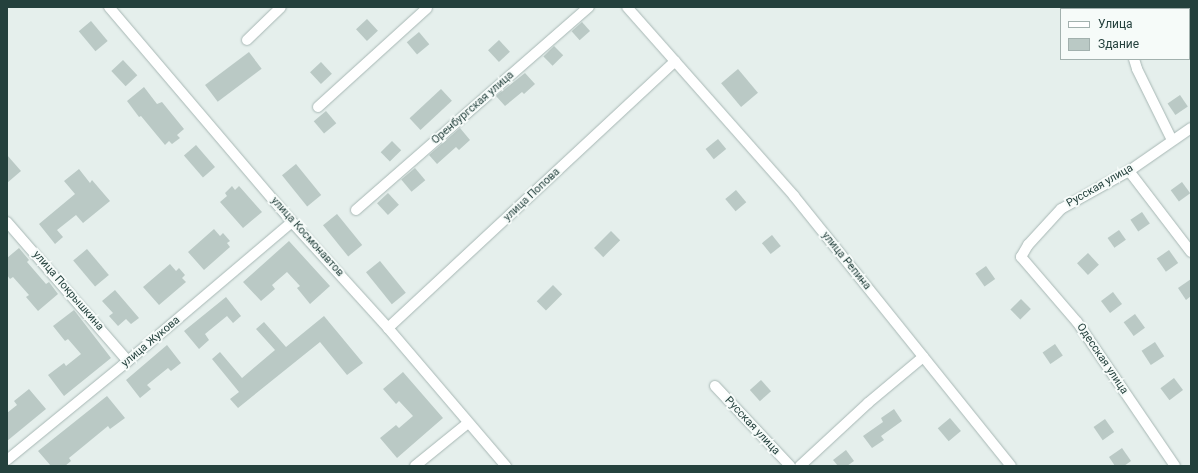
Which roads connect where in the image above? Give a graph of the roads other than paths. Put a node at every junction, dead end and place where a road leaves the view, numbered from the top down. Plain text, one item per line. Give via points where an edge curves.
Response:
1 (109, 7) edge
2 (282, 7) edge
3 (589, 7) edge
4 (626, 7) edge
5 (427, 8) dead end
6 (247, 40) dead end
7 (1134, 60) edge
8 (676, 61) junction
9 (318, 107) dead end
10 (1191, 128) edge
11 (1172, 140) junction
12 (1129, 171) junction
13 (356, 210) dead end
14 (7, 222) edge
15 (292, 222) junction
16 (1191, 252) edge
17 (1021, 257) joint
18 (388, 328) junction
19 (923, 357) junction
20 (128, 361) junction
21 (715, 386) dead end
22 (468, 423) junction
23 (7, 460) edge
24 (414, 466) edge
25 (506, 466) edge
26 (790, 466) edge
27 (800, 466) edge
28 (1011, 466) edge
29 (1175, 466) edge

1 - 15 street, улица Космонавтов
2 - 6 street
3 - 13 street, Оренбургская улица
4 - 8 street, улица Репина
5 - 9 street
7 - 11 street
8 - 18 street, улица Попова
8 - 19 street, улица Репина via 794,196
10 - 11 street, Русская улица
11 - 12 street, Русская улица
12 - 16 street
12 - 17 street, Русская улица via 1061,208 1028,245
14 - 20 street, улица Покрышкина
15 - 18 street, улица Космонавтов
15 - 20 street, улица Жукова
17 - 29 street, Одесская улица via 1077,322
18 - 22 street, улица Космонавтов
19 - 27 street via 868,402
19 - 28 street, улица Репина
20 - 23 street, улица Жукова
21 - 26 street, Русская улица
22 - 24 street
22 - 25 street, улица Космонавтов

